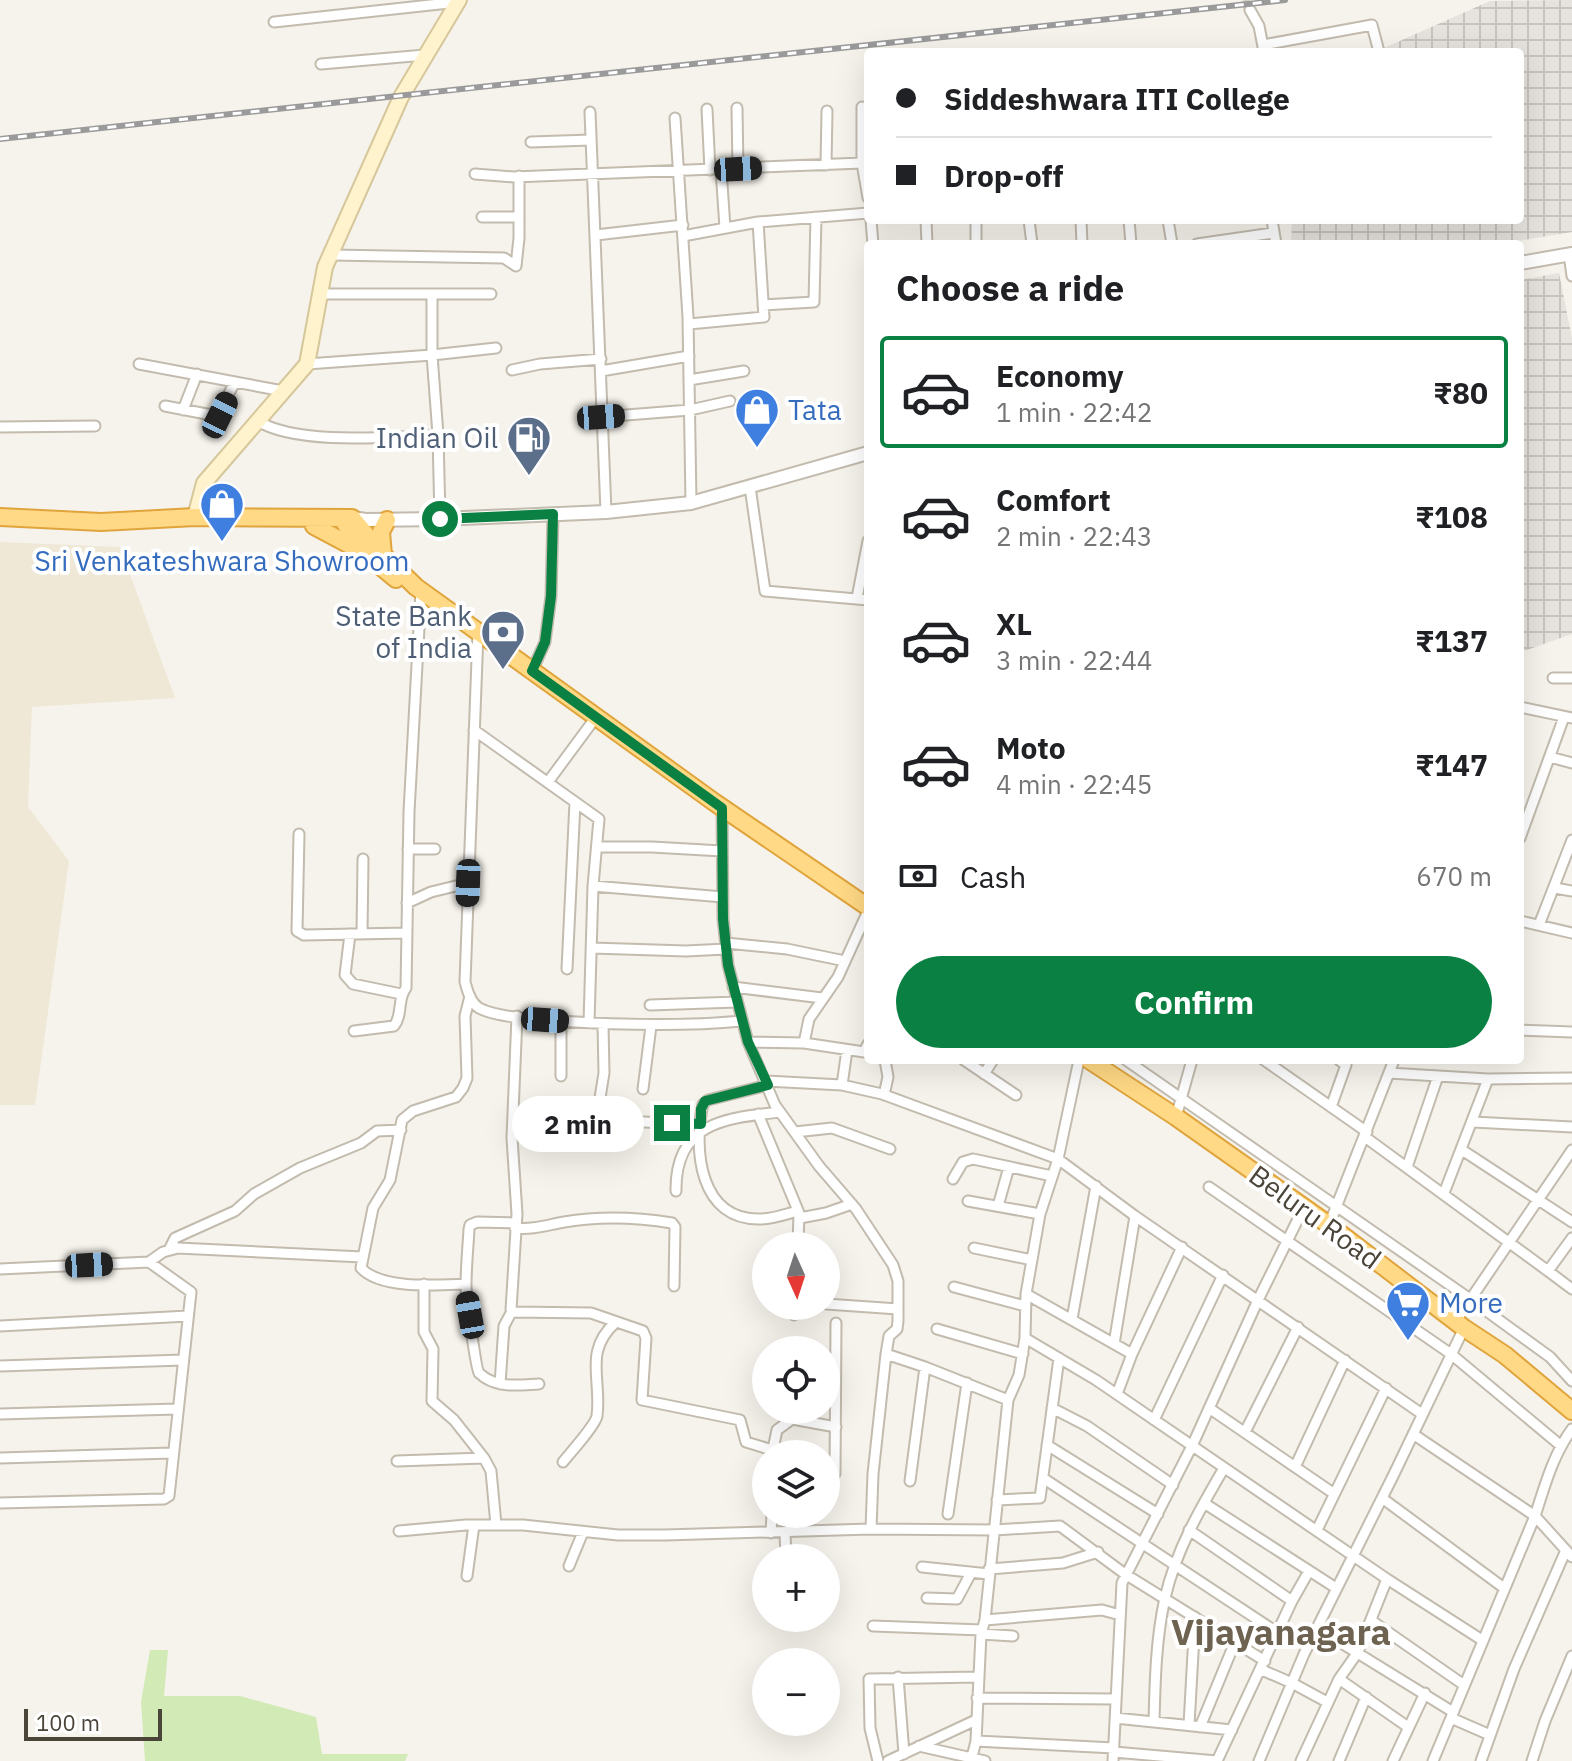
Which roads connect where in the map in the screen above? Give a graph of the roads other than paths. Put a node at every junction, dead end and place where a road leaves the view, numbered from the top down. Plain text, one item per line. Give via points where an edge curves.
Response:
1 (392, 0) edge
2 (458, 1) edge
3 (387, 10) junction
4 (1250, 10) tunnel mouth
5 (274, 22) dead end
6 (1264, 48) edge
7 (1378, 48) edge
8 (425, 55) junction
9 (321, 64) dead end
10 (862, 107) dead end
11 (737, 108) dead end
12 (707, 109) dead end
13 (827, 111) dead end
14 (590, 112) dead end
15 (675, 118) dead end
16 (591, 140) junction
17 (531, 142) dead end
18 (862, 163) junction
19 (826, 165) junction
20 (721, 169) junction
21 (738, 169) junction
22 (710, 170) junction
23 (678, 171) junction
24 (593, 173) junction
25 (475, 174) dead end
26 (864, 175) edge
27 (519, 176) junction
28 (864, 213) edge
29 (482, 217) dead end
30 (519, 217) junction
31 (816, 217) junction
32 (758, 222) junction
33 (725, 228) junction
34 (683, 231) junction
35 (596, 235) junction
36 (1570, 254) edge
37 (331, 255) junction
38 (1524, 262) edge
39 (1572, 276) edge
40 (320, 294) junction
41 (432, 294) junction
42 (491, 294) dead end
43 (763, 305) junction
44 (689, 324) junction
45 (496, 348) dead end
46 (432, 355) junction
47 (689, 356) junction
48 (601, 359) junction
49 (139, 364) dead end
50 (307, 364) junction
51 (512, 370) dead end
52 (601, 371) junction
53 (744, 371) dead end
54 (197, 374) junction
55 (689, 380) junction
56 (235, 382) junction
57 (283, 391) junction
58 (730, 401) dead end
59 (165, 406) dead end
60 (183, 410) junction
61 (690, 410) junction
62 (601, 417) junction
63 (256, 420) junction
64 (95, 426) dead end
65 (0, 427) edge
66 (438, 435) junction
67 (864, 454) edge
68 (750, 487) junction
69 (691, 503) junction
70 (606, 512) junction
71 (553, 514) junction
72 (0, 517) edge
73 (195, 517) junction
74 (440, 519) junction
75 (387, 520) junction
76 (353, 522) junction
77 (0, 526) edge
78 (314, 526) junction
79 (362, 551) junction
80 (383, 555) junction
81 (418, 589) junction
82 (863, 599) edge
83 (478, 632) junction
84 (532, 671) junction
85 (1553, 678) dead end
86 (1572, 678) edge
87 (1524, 709) edge
88 (596, 717) junction
89 (1568, 718) edge
90 (474, 730) junction
91 (1550, 757) junction
92 (1572, 763) edge
93 (548, 782) junction
94 (575, 802) junction
95 (722, 808) junction
96 (1524, 827) edge
97 (299, 834) dead end
98 (1572, 840) edge
99 (597, 847) junction
100 (408, 849) junction
101 (435, 849) dead end
102 (722, 851) junction
103 (363, 859) dead end
104 (468, 883) junction
105 (593, 886) junction
106 (1555, 888) junction
107 (1572, 891) edge
108 (723, 897) junction
109 (407, 903) junction
110 (864, 906) edge
111 (864, 918) edge
112 (1524, 922) edge
113 (1539, 925) junction
114 (407, 933) junction
115 (1572, 933) edge
116 (350, 934) junction
117 (362, 934) junction
118 (726, 946) junction
119 (592, 948) junction
120 (845, 961) junction
121 (567, 969) dead end
122 (733, 987) junction
123 (401, 994) junction
124 (470, 996) junction
125 (822, 998) junction
126 (737, 1002) junction
127 (650, 1005) dead end
128 (517, 1016) junction
129 (561, 1021) junction
130 (742, 1021) junction
131 (589, 1023) junction
132 (603, 1024) junction
133 (651, 1026) junction
134 (1524, 1030) edge
135 (354, 1031) dead end
136 (1572, 1032) edge
137 (748, 1042) junction
138 (804, 1043) junction
139 (847, 1050) junction
140 (864, 1050) edge
141 (886, 1064) edge
142 (970, 1064) edge
143 (990, 1064) edge
144 (1078, 1064) edge
145 (1095, 1064) edge
146 (1123, 1064) edge
147 (1131, 1064) edge
148 (1191, 1064) edge
149 (1270, 1064) edge
150 (1344, 1064) edge
151 (1392, 1064) edge
152 (1389, 1073) junction
153 (984, 1074) junction
154 (561, 1076) dead end
155 (1438, 1076) junction
156 (1117, 1078) junction
157 (1572, 1078) edge
158 (1488, 1079) junction
159 (767, 1083) junction
160 (842, 1085) junction
161 (643, 1089) dead end
162 (884, 1095) junction
163 (1016, 1095) dead end
164 (1181, 1099) junction
165 (1331, 1107) junction
166 (780, 1112) junction
167 (758, 1114) junction
168 (1176, 1117) junction
169 (643, 1122) dead end
170 (1473, 1122) junction
171 (1572, 1127) edge
172 (700, 1128) junction
173 (401, 1130) junction
174 (795, 1132) junction
175 (1366, 1134) junction
176 (594, 1135) dead end
177 (890, 1149) dead end
178 (1462, 1150) junction
179 (1572, 1150) edge
180 (1058, 1159) junction
181 (1009, 1167) junction
182 (1407, 1167) junction
183 (1052, 1176) junction
184 (953, 1179) dead end
185 (1096, 1186) junction
186 (1209, 1187) dead end
187 (676, 1191) dead end
188 (1444, 1193) junction
189 (968, 1201) dead end
190 (1539, 1201) junction
191 (852, 1204) junction
192 (998, 1206) junction
193 (1304, 1207) junction
194 (1337, 1207) junction
195 (799, 1214) junction
196 (1040, 1214) junction
197 (1135, 1216) junction
198 (1572, 1222) edge
199 (1329, 1225) junction
200 (515, 1226) junction
201 (798, 1232) edge
202 (1572, 1238) edge
203 (1287, 1240) junction
204 (1511, 1242) junction
205 (1182, 1247) junction
206 (974, 1248) dead end
207 (169, 1250) junction
208 (362, 1257) junction
209 (1032, 1260) junction
210 (149, 1262) junction
211 (0, 1269) edge
212 (1548, 1271) junction
213 (1223, 1275) junction
214 (424, 1284) junction
215 (466, 1284) junction
216 (674, 1286) dead end
217 (954, 1287) dead end
218 (1572, 1289) edge
219 (1026, 1294) junction
220 (1470, 1299) junction
221 (1258, 1300) junction
222 (840, 1305) edge
223 (1025, 1306) junction
224 (898, 1309) junction
225 (512, 1311) junction
226 (188, 1316) junction
227 (1072, 1319) junction
228 (616, 1322) junction
229 (836, 1323) dead end
230 (1459, 1325) junction
231 (0, 1326) edge
232 (1298, 1327) junction
233 (937, 1329) dead end
234 (1025, 1338) junction
235 (1114, 1344) junction
236 (886, 1354) junction
237 (1023, 1354) junction
238 (1132, 1354) junction
239 (1451, 1354) junction
240 (1059, 1358) junction
241 (183, 1360) junction
242 (1345, 1360) junction
243 (0, 1366) edge
244 (925, 1367) junction
245 (1572, 1381) edge
246 (967, 1383) junction
247 (500, 1384) junction
248 (539, 1384) dead end
249 (1386, 1388) junction
250 (1117, 1394) junction
251 (1008, 1400) junction
252 (1052, 1408) junction
253 (1209, 1408) junction
254 (177, 1409) junction
255 (1572, 1411) edge
256 (0, 1414) edge
257 (1422, 1414) junction
258 (1154, 1420) junction
259 (836, 1427) junction
260 (1572, 1429) edge
261 (1245, 1432) junction
262 (1413, 1434) junction
263 (775, 1440) edge
264 (836, 1440) edge
265 (1047, 1445) junction
266 (1560, 1445) junction
267 (752, 1446) edge
268 (1192, 1446) junction
269 (172, 1453) junction
270 (0, 1458) edge
271 (484, 1458) junction
272 (397, 1461) dead end
273 (563, 1462) dead end
274 (1295, 1467) junction
275 (1224, 1468) junction
276 (1043, 1478) junction
277 (910, 1481) dead end
278 (1173, 1485) junction
279 (1333, 1493) junction
280 (1382, 1498) junction
281 (997, 1500) junction
282 (0, 1503) edge
283 (1204, 1503) junction
284 (948, 1514) dead end
285 (1158, 1514) junction
286 (1535, 1516) junction
287 (474, 1525) junction
288 (496, 1525) junction
289 (771, 1528) edge
290 (871, 1529) junction
291 (995, 1530) junction
292 (1189, 1530) junction
293 (1317, 1530) junction
294 (399, 1531) dead end
295 (583, 1532) junction
296 (771, 1533) junction
297 (785, 1533) junction
298 (785, 1544) edge
299 (1143, 1546) junction
300 (1098, 1552) junction
301 (1353, 1554) junction
302 (1569, 1554) edge
303 (1175, 1563) junction
304 (569, 1566) dead end
305 (922, 1567) dead end
306 (989, 1571) junction
307 (1309, 1571) junction
308 (971, 1573) junction
309 (1125, 1574) junction
310 (467, 1576) dead end
311 (1387, 1579) junction
312 (1336, 1588) junction
313 (1504, 1588) junction
314 (927, 1598) dead end
315 (1165, 1598) junction
316 (1292, 1601) junction
317 (1120, 1615) junction
318 (1195, 1617) junction
319 (1372, 1621) junction
320 (873, 1626) dead end
321 (982, 1628) junction
322 (1317, 1628) junction
323 (1278, 1633) junction
324 (1013, 1636) dead end
325 (1482, 1640) junction
326 (1235, 1642) junction
327 (1358, 1652) junction
328 (1572, 1656) edge
329 (1263, 1666) junction
330 (898, 1677) junction
331 (978, 1677) junction
332 (1339, 1679) junction
333 (1292, 1683) junction
334 (1464, 1685) junction
335 (1425, 1693) junction
336 (1366, 1697) junction
337 (977, 1698) junction
338 (1116, 1699) junction
339 (1327, 1702) junction
340 (1452, 1715) junction
341 (1115, 1718) junction
342 (976, 1720) junction
343 (1154, 1722) junction
344 (1194, 1726) junction
345 (1408, 1727) junction
346 (1232, 1730) junction
347 (1490, 1735) junction
348 (976, 1741) junction
349 (919, 1746) junction
350 (904, 1754) junction
351 (1114, 1754) edge
352 (972, 1759) edge
353 (878, 1761) edge
354 (888, 1761) edge
355 (985, 1761) edge
356 (1217, 1761) edge
357 (1259, 1761) edge
358 (1301, 1761) edge
359 (1339, 1761) edge
360 (1393, 1761) edge
361 (1433, 1761) edge
362 (1481, 1761) edge
363 (1532, 1761) edge

1 - 3 street
2 - 3 street
2 - 8 main road
3 - 5 street
4 - 6 street
6 - 7 street via 1372,25
8 - 9 street
8 - 37 main road
10 - 18 street
11 - 21 street
12 - 22 street
13 - 19 street
14 - 16 street
15 - 23 street
16 - 17 street
16 - 24 street
18 - 19 street
18 - 26 street
19 - 21 street
20 - 21 street
20 - 22 street
20 - 33 street
22 - 23 street
23 - 24 street
23 - 34 street
24 - 27 street
24 - 35 street
25 - 27 street
27 - 30 street
28 - 31 street
29 - 30 street
30 - 37 street via 516,266 504,258
31 - 32 street
31 - 43 street via 814,302
32 - 33 street
32 - 43 street
33 - 34 street
34 - 35 street
34 - 44 street
35 - 48 street
36 - 38 street
36 - 39 street
37 - 40 main road
40 - 41 street
40 - 50 main road
41 - 42 street
41 - 46 street
43 - 44 street via 764,317
44 - 47 street
45 - 46 street
46 - 50 street
46 - 66 street
47 - 52 street
47 - 55 street
48 - 51 street
48 - 52 street
49 - 54 street
50 - 57 main road
52 - 62 street
53 - 55 street
54 - 56 street
54 - 60 street
55 - 61 street
56 - 57 street
56 - 60 street via 217,416
57 - 63 main road
58 - 61 street
59 - 60 street
61 - 62 street
61 - 69 street
62 - 70 street
63 - 66 street via 270,429 304,435
63 - 73 main road via 204,483
64 - 65 street
66 - 74 street
67 - 68 street
68 - 69 street
68 - 82 street via 765,591
69 - 70 street
70 - 71 street
71 - 74 street
71 - 84 street via 545,642
72 - 73 highway via 101,522
73 - 76 highway
74 - 75 street
75 - 76 street
75 - 80 highway via 381,532
76 - 78 highway
76 - 79 highway
76 - 80 highway
77 - 78 highway
78 - 79 highway
79 - 81 highway
80 - 81 highway
81 - 83 highway
81 - 100 street
83 - 84 highway
83 - 90 street
84 - 88 highway
85 - 86 street
87 - 89 street
88 - 93 street
88 - 95 highway
89 - 91 street
90 - 93 street
90 - 104 street
91 - 92 street
91 - 96 street
93 - 94 street
94 - 99 street via 599,819
94 - 121 street
95 - 102 street
95 - 110 highway
97 - 116 street via 297,931
98 - 106 street
99 - 102 street
99 - 105 street
100 - 101 street
100 - 109 street
102 - 108 street
103 - 117 street
104 - 109 street
104 - 124 street via 465,982
105 - 108 street
105 - 119 street
106 - 107 street
106 - 113 street
108 - 118 street
109 - 114 street
111 - 120 street
112 - 113 street
113 - 115 street
114 - 117 street
114 - 123 street via 406,988
116 - 117 street
116 - 123 street via 347,979
118 - 119 street via 686,951
118 - 120 street via 787,949
118 - 122 street
119 - 131 street
120 - 125 street
122 - 125 street
122 - 126 street
123 - 135 street via 394,1026
124 - 128 street via 482,1010
124 - 173 street via 463,1088 456,1097 406,1115
125 - 138 street via 809,1019
126 - 127 street
126 - 130 street
128 - 129 street
128 - 200 street
129 - 131 street
129 - 154 street
130 - 133 street
130 - 137 street
131 - 132 street
132 - 133 street
132 - 176 street via 604,1073
133 - 161 street
134 - 136 street
137 - 138 street
137 - 159 street
138 - 139 street
139 - 140 street
139 - 160 street
141 - 162 street
142 - 153 street
143 - 153 street
144 - 180 street
145 - 156 highway, Beluru Road
146 - 156 street
147 - 164 street
148 - 164 street
149 - 165 street
150 - 165 street
151 - 152 street
152 - 155 street
152 - 175 street
153 - 163 street
155 - 158 street
155 - 182 street
156 - 168 highway, Beluru Road
157 - 158 street
158 - 170 street
159 - 160 street
159 - 166 street
159 - 172 street via 705,1101
160 - 162 street
162 - 180 street
164 - 168 street
164 - 194 street
165 - 175 street
166 - 167 street
166 - 174 street
167 - 172 street
167 - 195 street
168 - 193 highway, Beluru Road
169 - 172 street
170 - 171 street
170 - 178 street
172 - 187 street via 677,1167
172 - 195 street via 698,1149 706,1188 726,1209 760,1219
173 - 207 street via 377,1131 300,1168 235,1211 175,1238
173 - 208 street via 390,1180 373,1208
174 - 177 street via 832,1128
174 - 191 street
175 - 182 street
175 - 194 street
178 - 188 street
178 - 190 street
179 - 190 street
180 - 183 street
180 - 185 street
181 - 183 street
181 - 184 street via 967,1160
181 - 192 street
182 - 188 street
183 - 196 street
185 - 197 street
185 - 227 street
186 - 203 street
188 - 204 street
189 - 192 street
190 - 198 street
190 - 204 street
191 - 195 street via 826,1213
191 - 224 street via 893,1265
192 - 196 street
193 - 199 highway, Beluru Road
193 - 203 street
194 - 199 street
194 - 220 street
195 - 201 street
196 - 209 street
197 - 205 street
197 - 235 street
199 - 230 highway, Beluru Road
200 - 215 street via 470,1225
200 - 216 street via 537,1229 603,1217 672,1223
200 - 225 street
202 - 212 street
203 - 221 street
203 - 239 street
204 - 212 street
204 - 220 street
205 - 213 street
205 - 238 street
206 - 209 street
207 - 208 street
207 - 210 street
208 - 214 street via 361,1268 370,1276
209 - 219 street
210 - 211 street
210 - 226 street via 191,1291
212 - 218 street
213 - 221 street
213 - 258 street
214 - 215 street
214 - 271 street via 424,1332 433,1349 432,1401
215 - 247 street via 476,1369
217 - 223 street
219 - 223 street
219 - 227 street
220 - 230 street
220 - 245 street via 1550,1357
221 - 232 street
221 - 253 street
222 - 224 street
223 - 234 street
224 - 236 street via 897,1329 889,1336
225 - 228 street via 591,1313
225 - 247 street via 504,1326
226 - 231 street
226 - 241 street
227 - 235 street
228 - 267 street via 645,1333 642,1400 740,1420
228 - 273 street via 597,1346 596,1421
229 - 259 street
230 - 239 street
230 - 255 highway, Beluru Road
232 - 242 street
232 - 261 street
233 - 237 street
234 - 237 street
234 - 240 street
235 - 238 street
236 - 244 street
236 - 290 street
237 - 251 street
238 - 250 street
239 - 257 street
239 - 266 street
240 - 250 street
240 - 252 street
241 - 243 street
241 - 254 street
242 - 249 street
242 - 274 street
244 - 246 street
244 - 277 street
246 - 251 street
246 - 284 street
247 - 248 street
249 - 257 street
249 - 279 street
250 - 258 street
251 - 281 street
252 - 265 street
252 - 278 street
253 - 261 street
253 - 268 street
254 - 256 street
254 - 269 street
257 - 262 street
258 - 268 street
259 - 263 street via 792,1419 777,1430
259 - 264 street
260 - 266 street
261 - 274 street
262 - 280 street
262 - 286 street
265 - 276 street
265 - 285 street
266 - 286 street
268 - 275 street
268 - 278 street
269 - 270 street
269 - 282 street via 170,1493 164,1499
271 - 272 street
271 - 288 street via 491,1471
274 - 279 street
275 - 283 street
275 - 293 street
276 - 281 street via 1040,1498
276 - 299 street
278 - 285 street
279 - 293 street
280 - 301 street
280 - 313 street
281 - 291 street
283 - 292 street
283 - 307 street
285 - 299 street
286 - 302 street
286 - 313 street
287 - 288 street
287 - 294 street
287 - 310 street
288 - 295 street
289 - 296 street
290 - 291 street
290 - 297 street
291 - 300 street via 1060,1526
291 - 306 street
292 - 303 street
292 - 316 street
293 - 301 street
295 - 296 street
295 - 304 street
296 - 297 street
297 - 298 street
299 - 303 street
299 - 309 street
300 - 306 street via 1063,1563
300 - 309 street
301 - 311 street
301 - 312 street
302 - 347 street via 1514,1669
303 - 315 street
303 - 323 street
305 - 308 street
306 - 308 street
306 - 321 street
307 - 312 street
307 - 316 street
308 - 314 street via 957,1599
309 - 315 street
309 - 317 street
311 - 319 street
311 - 325 street
312 - 322 street
313 - 325 street
315 - 318 street
315 - 343 street
316 - 323 street
317 - 321 street via 1102,1610
317 - 338 street
318 - 326 street
318 - 344 street
319 - 327 street
319 - 334 street
320 - 321 street
321 - 324 street
321 - 331 street
322 - 327 street
322 - 333 street
323 - 329 street
325 - 334 street
326 - 329 street
326 - 344 street
327 - 332 street
327 - 335 street
328 - 363 street
329 - 333 street
329 - 346 street
330 - 331 street
330 - 350 street
330 - 353 street via 868,1683
331 - 337 street
332 - 336 street
332 - 339 street
333 - 339 street
333 - 357 street
334 - 340 street
335 - 340 street
335 - 345 street
336 - 345 street
336 - 359 street
337 - 338 street
337 - 342 street
338 - 341 street
339 - 358 street
340 - 347 street
340 - 361 street
341 - 343 street
341 - 351 street
342 - 348 street
342 - 349 street
343 - 344 street
344 - 346 street
345 - 360 street
346 - 356 street
347 - 362 street
348 - 351 street
348 - 352 street
349 - 350 street
349 - 352 street
350 - 354 street
351 - 356 street
352 - 355 street

